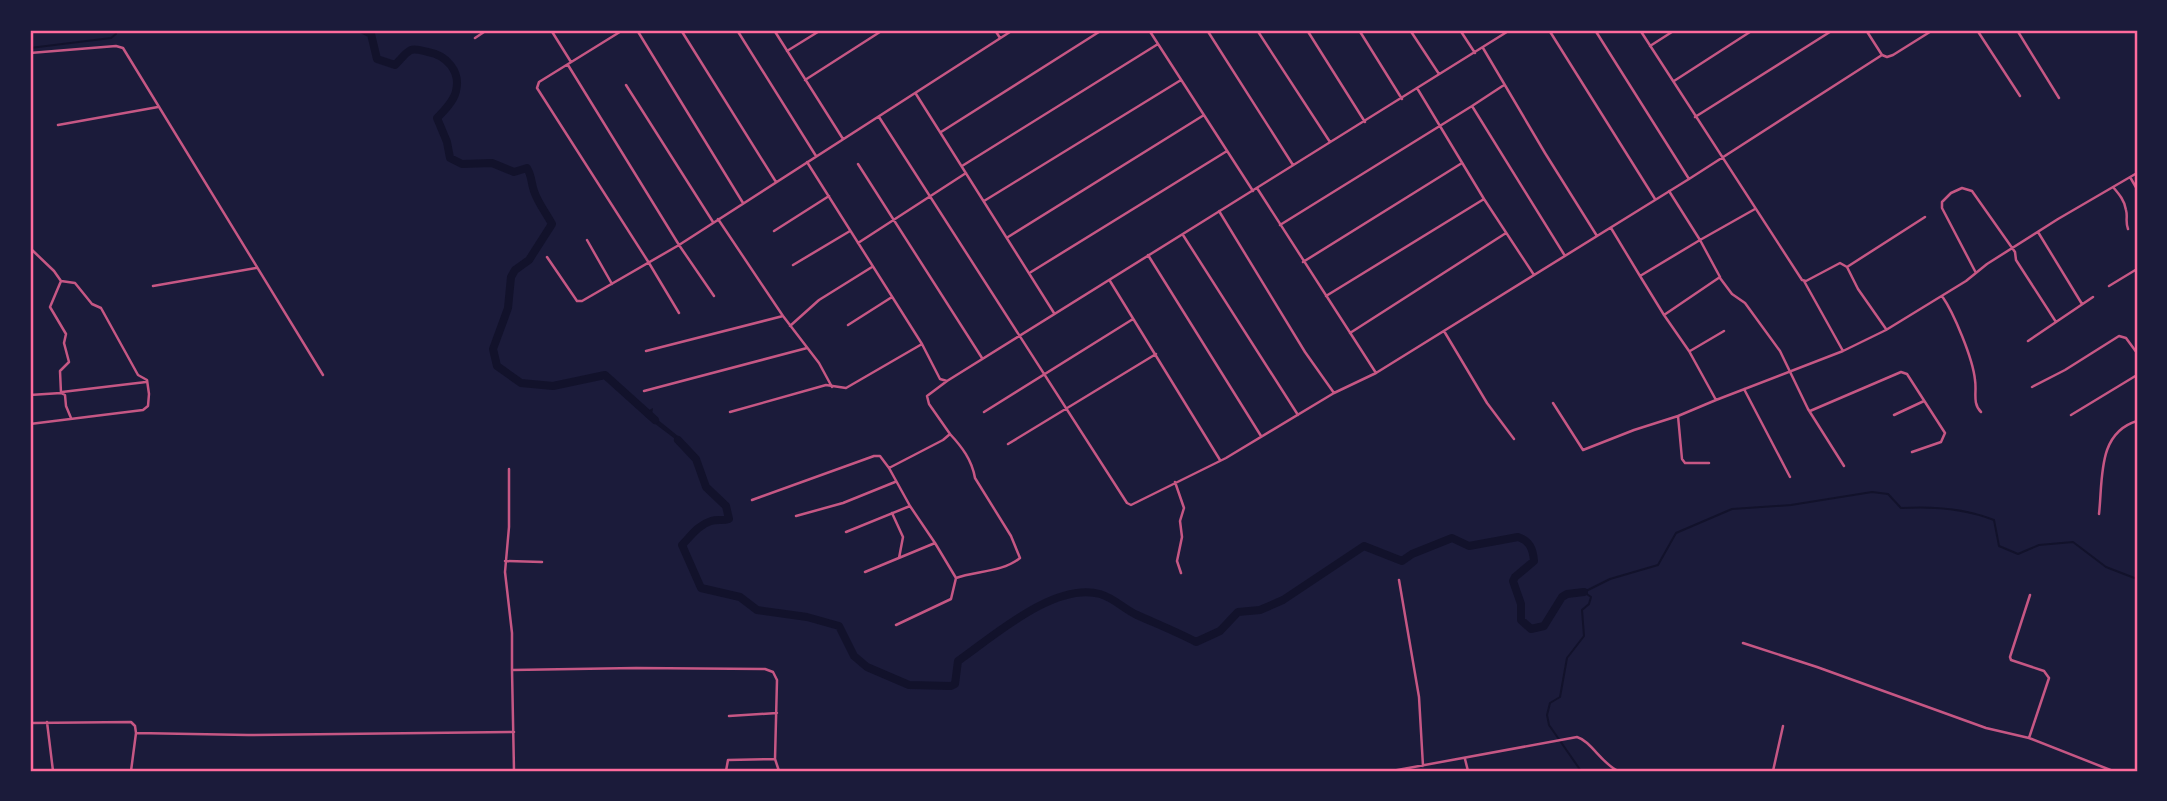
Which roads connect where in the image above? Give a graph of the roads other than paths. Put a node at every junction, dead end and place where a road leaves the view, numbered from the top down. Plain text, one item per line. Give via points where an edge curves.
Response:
1 (487, 30) edge
2 (551, 30) edge
3 (622, 30) edge
4 (637, 30) edge
5 (681, 30) edge
6 (737, 30) edge
7 (774, 30) edge
8 (821, 30) edge
9 (883, 30) edge
10 (995, 30) edge
11 (1013, 30) edge
12 (1102, 30) edge
13 (1156, 30) edge
14 (1207, 30) edge
15 (1257, 30) edge
16 (1307, 30) edge
17 (1359, 30) edge
18 (1410, 30) edge
19 (1460, 30) edge
20 (1509, 30) edge
21 (1549, 30) edge
22 (1595, 30) edge
23 (1640, 30) edge
24 (1675, 30) edge
25 (1753, 30) edge
26 (1833, 30) edge
27 (1866, 30) edge
28 (1920, 30) edge
29 (1933, 30) edge
30 (1977, 30) edge
31 (2017, 30) edge
32 (1150, 31) edge
33 (1924, 36) junction
34 (475, 38) dead end
35 (1000, 38) junction
36 (1158, 44) junction
37 (1650, 46) junction
38 (1483, 48) junction
39 (787, 51) junction
40 (1475, 52) junction
41 (30, 53) edge
42 (1882, 55) junction
43 (569, 63) junction
44 (1438, 74) junction
45 (806, 80) junction
46 (1181, 80) junction
47 (1673, 82) junction
48 (625, 85) dead end
49 (1504, 85) junction
50 (1417, 88) junction
51 (916, 94) junction
52 (2020, 96) dead end
53 (2059, 98) dead end
54 (1402, 99) junction
55 (1472, 106) junction
56 (159, 107) junction
57 (1204, 115) junction
58 (879, 117) junction
59 (1695, 117) junction
60 (1365, 122) junction
61 (58, 125) dead end
62 (1440, 127) junction
63 (941, 132) junction
64 (843, 139) junction
65 (1330, 142) junction
66 (1227, 151) junction
67 (816, 156) junction
68 (1721, 158) junction
69 (807, 162) junction
70 (1462, 163) junction
71 (858, 164) dead end
72 (1293, 165) junction
73 (962, 166) junction
74 (966, 173) junction
75 (2137, 173) edge
76 (2130, 177) junction
77 (1689, 179) junction
78 (776, 182) junction
79 (2113, 187) junction
80 (1255, 189) junction
81 (2137, 189) edge
82 (1669, 191) junction
83 (829, 196) junction
84 (930, 196) junction
85 (1484, 199) junction
86 (1655, 199) junction
87 (984, 201) junction
88 (743, 203) junction
89 (1755, 209) junction
90 (1219, 211) junction
91 (1924, 217) dead end
92 (718, 219) junction
93 (895, 220) junction
94 (713, 222) junction
95 (1280, 225) junction
96 (1611, 228) junction
97 (2128, 229) dead end
98 (774, 230) dead end
99 (850, 231) junction
100 (2038, 232) junction
101 (1182, 233) junction
102 (1506, 233) junction
103 (1597, 236) junction
104 (1007, 237) junction
105 (587, 240) dead end
106 (1700, 240) junction
107 (858, 243) junction
108 (679, 245) junction
109 (30, 248) edge
110 (2010, 249) junction
111 (1148, 254) junction
112 (1565, 256) junction
113 (547, 257) dead end
114 (1303, 262) junction
115 (649, 263) junction
116 (793, 265) dead end
117 (873, 267) junction
118 (1847, 267) junction
119 (256, 268) junction
120 (2137, 269) edge
121 (1030, 273) junction
122 (1976, 273) junction
123 (1534, 275) junction
124 (1640, 276) junction
125 (1720, 278) junction
126 (1109, 279) junction
127 (61, 281) junction
128 (1804, 281) junction
129 (612, 284) junction
130 (153, 286) dead end
131 (2109, 286) dead end
132 (714, 296) dead end
133 (1942, 296) junction
134 (892, 297) junction
135 (1325, 297) junction
136 (2093, 297) dead end
137 (2082, 304) junction
138 (679, 313) dead end
139 (1054, 313) junction
140 (1664, 315) junction
141 (783, 316) junction
142 (1133, 318) junction
143 (2056, 322) junction
144 (848, 325) dead end
145 (790, 326) junction
146 (1886, 330) junction
147 (1444, 331) junction
148 (1724, 331) dead end
149 (1349, 334) junction
150 (1019, 335) junction
151 (2028, 341) dead end
152 (922, 344) junction
153 (807, 348) junction
154 (646, 351) dead end
155 (1689, 351) junction
156 (1843, 351) junction
157 (2137, 353) edge
158 (1156, 354) junction
159 (982, 358) junction
160 (1790, 372) junction
161 (1376, 373) junction
162 (323, 375) dead end
163 (1045, 375) junction
164 (2137, 375) edge
165 (947, 381) junction
166 (148, 382) junction
167 (2032, 387) dead end
168 (833, 388) junction
169 (1744, 389) junction
170 (644, 391) dead end
171 (62, 392) junction
172 (1334, 393) junction
173 (30, 395) edge
174 (1716, 400) junction
175 (1924, 401) junction
176 (1553, 403) dead end
177 (1066, 410) junction
178 (1810, 411) junction
179 (730, 412) dead end
180 (984, 412) dead end
181 (1981, 412) dead end
182 (1298, 415) junction
183 (1894, 415) dead end
184 (2071, 415) dead end
185 (1678, 416) junction
186 (71, 418) junction
187 (2137, 421) edge
188 (30, 424) edge
189 (950, 434) junction
190 (1261, 436) junction
191 (1514, 439) dead end
192 (1008, 444) dead end
193 (1912, 452) dead end
194 (1220, 460) junction
195 (1709, 463) dead end
196 (1843, 467) dead end
197 (889, 468) junction
198 (509, 469) dead end
199 (1790, 477) dead end
200 (895, 481) junction
201 (1175, 482) junction
202 (752, 500) dead end
203 (910, 506) junction
204 (892, 513) junction
205 (2099, 514) dead end
206 (796, 516) dead end
207 (846, 532) dead end
208 (935, 543) junction
209 (899, 558) junction
210 (505, 561) junction
211 (542, 562) dead end
212 (865, 572) dead end
213 (1181, 573) dead end
214 (956, 578) junction
215 (1399, 580) dead end
216 (2030, 596) dead end
217 (896, 625) dead end
218 (1743, 643) dead end
219 (512, 670) junction
220 (777, 713) junction
221 (729, 716) dead end
222 (47, 722) junction
223 (30, 723) edge
224 (1783, 726) dead end
225 (514, 732) junction
226 (136, 733) junction
227 (2029, 738) junction
228 (775, 759) junction
229 (1465, 759) junction
230 (1423, 766) junction
231 (52, 771) edge
232 (131, 771) edge
233 (514, 771) edge
234 (726, 771) edge
235 (779, 771) edge
236 (1392, 771) edge
237 (1468, 771) edge
238 (1618, 771) edge
239 (1773, 771) edge
240 (2113, 771) edge

1 - 34 street
2 - 43 street
3 - 43 street
4 - 88 street
5 - 78 street
6 - 67 street
7 - 39 street
8 - 39 street
9 - 45 street
10 - 35 street
11 - 35 street
12 - 63 street
13 - 32 street
14 - 72 street
15 - 65 street
16 - 60 street
17 - 54 street
18 - 44 street
19 - 40 street
20 - 38 street
21 - 86 street
22 - 77 street
23 - 37 street
24 - 37 street
25 - 47 street
26 - 59 street
27 - 42 street
28 - 33 street
29 - 33 street
30 - 52 street
31 - 53 street
32 - 36 street
33 - 42 street via 1893,55
35 - 51 street
36 - 46 street
36 - 73 street
37 - 47 street
38 - 40 street
38 - 49 street
39 - 45 street
40 - 44 street
41 - 56 street via 123,48
42 - 68 street
43 - 108 street
43 - 115 street via 537,88
44 - 50 street
45 - 64 street
46 - 57 street
46 - 87 street
47 - 59 street
48 - 94 street
49 - 55 street
49 - 103 street
50 - 54 street
50 - 62 street
51 - 58 street
51 - 63 street
54 - 60 street
55 - 62 street
55 - 112 street
56 - 61 street
56 - 119 street
57 - 66 street
57 - 104 street
58 - 64 street
58 - 84 street
59 - 68 street
60 - 65 street
62 - 70 street
62 - 95 street
63 - 73 street
64 - 67 street
65 - 72 street
66 - 80 street
66 - 121 street
67 - 69 street
68 - 77 street
68 - 89 street
69 - 78 street
69 - 83 street
70 - 85 street
70 - 114 street
71 - 93 street
72 - 80 street
73 - 74 street
74 - 84 street
74 - 87 street
75 - 76 street
76 - 79 street
76 - 81 street
77 - 82 street
78 - 88 street
79 - 97 street via 2122,198
79 - 100 street
80 - 90 street
80 - 95 street
82 - 86 street
82 - 106 street
83 - 98 street
83 - 99 street
84 - 93 street
84 - 150 street
85 - 102 street
85 - 135 street
86 - 96 street
87 - 104 street
88 - 92 street
89 - 106 street
89 - 128 street
90 - 101 street
90 - 172 street
91 - 118 street
92 - 94 street
92 - 141 street
93 - 107 street
93 - 159 street
94 - 108 street
95 - 114 street
96 - 103 street
96 - 124 street
99 - 107 street
99 - 116 street
100 - 110 street
100 - 137 street
101 - 111 street
101 - 182 street
102 - 123 street
102 - 149 street
103 - 112 street
104 - 121 street
105 - 129 street
106 - 124 street
106 - 125 street
107 - 117 street
108 - 115 street
108 - 132 street
109 - 127 street
110 - 122 street
110 - 122 street via 1972,191 1962,188 1951,193 1942,202 1944,214
110 - 143 street
111 - 126 street
111 - 190 street
112 - 123 street
113 - 129 street via 577,301
114 - 135 street
115 - 129 street
115 - 138 street
117 - 134 street
117 - 145 street via 819,300
118 - 128 street via 1840,263
118 - 146 street
119 - 130 street
119 - 162 street
120 - 131 street
121 - 139 street
122 - 133 street
123 - 147 street
124 - 140 street
125 - 140 street
125 - 160 street via 1756,316
126 - 139 street
126 - 142 street
127 - 166 street via 75,283 101,308 138,375
127 - 171 street via 50,307 66,334 69,360 60,372
128 - 156 street
133 - 146 street
133 - 181 street via 1953,312 1973,371 1976,407
134 - 144 street
134 - 152 street
135 - 149 street
136 - 137 street
137 - 143 street
139 - 150 street
140 - 155 street
141 - 145 street
141 - 154 street
142 - 158 street
142 - 163 street
143 - 151 street
145 - 153 street
146 - 156 street
147 - 161 street
147 - 191 street
148 - 155 street
149 - 161 street
150 - 159 street
150 - 163 street
152 - 165 street via 940,379
152 - 168 street via 846,388
153 - 168 street
153 - 170 street
155 - 174 street
156 - 160 street
157 - 167 street via 2119,336
158 - 177 street
158 - 194 street
159 - 165 street
160 - 169 street
160 - 178 street
161 - 172 street
163 - 177 street
163 - 180 street
164 - 184 street
165 - 189 street via 927,396
166 - 171 street
166 - 186 street via 146,409
168 - 179 street via 826,385
169 - 174 street
169 - 199 street
171 - 173 street
171 - 186 street
172 - 182 street
174 - 185 street
175 - 178 street via 1912,379 1901,372
175 - 183 street
175 - 193 street via 1945,436
176 - 185 street via 1583,450
177 - 192 street
177 - 201 street via 1127,503 1134,504
178 - 196 street
182 - 190 street
185 - 195 street via 1683,462
186 - 188 street
187 - 205 street via 2121,427 2109,441
189 - 197 street
189 - 214 street via 964,448 975,478 1020,558
190 - 194 street
194 - 201 street
197 - 200 street
197 - 202 street via 880,456 874,456
198 - 210 street
200 - 203 street
200 - 206 street
201 - 213 street via 1184,508 1177,561
203 - 204 street
203 - 208 street
204 - 207 street
204 - 209 street via 903,537
208 - 209 street
208 - 214 street
209 - 212 street
210 - 211 street
210 - 219 street
214 - 217 street via 951,599
215 - 230 street via 1419,697
216 - 227 street via 2010,657 2044,671 2049,678
218 - 227 street
219 - 220 street via 765,669 777,680
219 - 225 street
220 - 221 street
220 - 228 street
222 - 223 street
222 - 226 street via 128,722
222 - 231 street
224 - 239 street
225 - 226 street
225 - 233 street
226 - 232 street
227 - 240 street
228 - 234 street via 727,760
228 - 235 street
229 - 230 street
229 - 237 street
229 - 238 street via 1568,738 1584,740 1605,764
230 - 236 street

